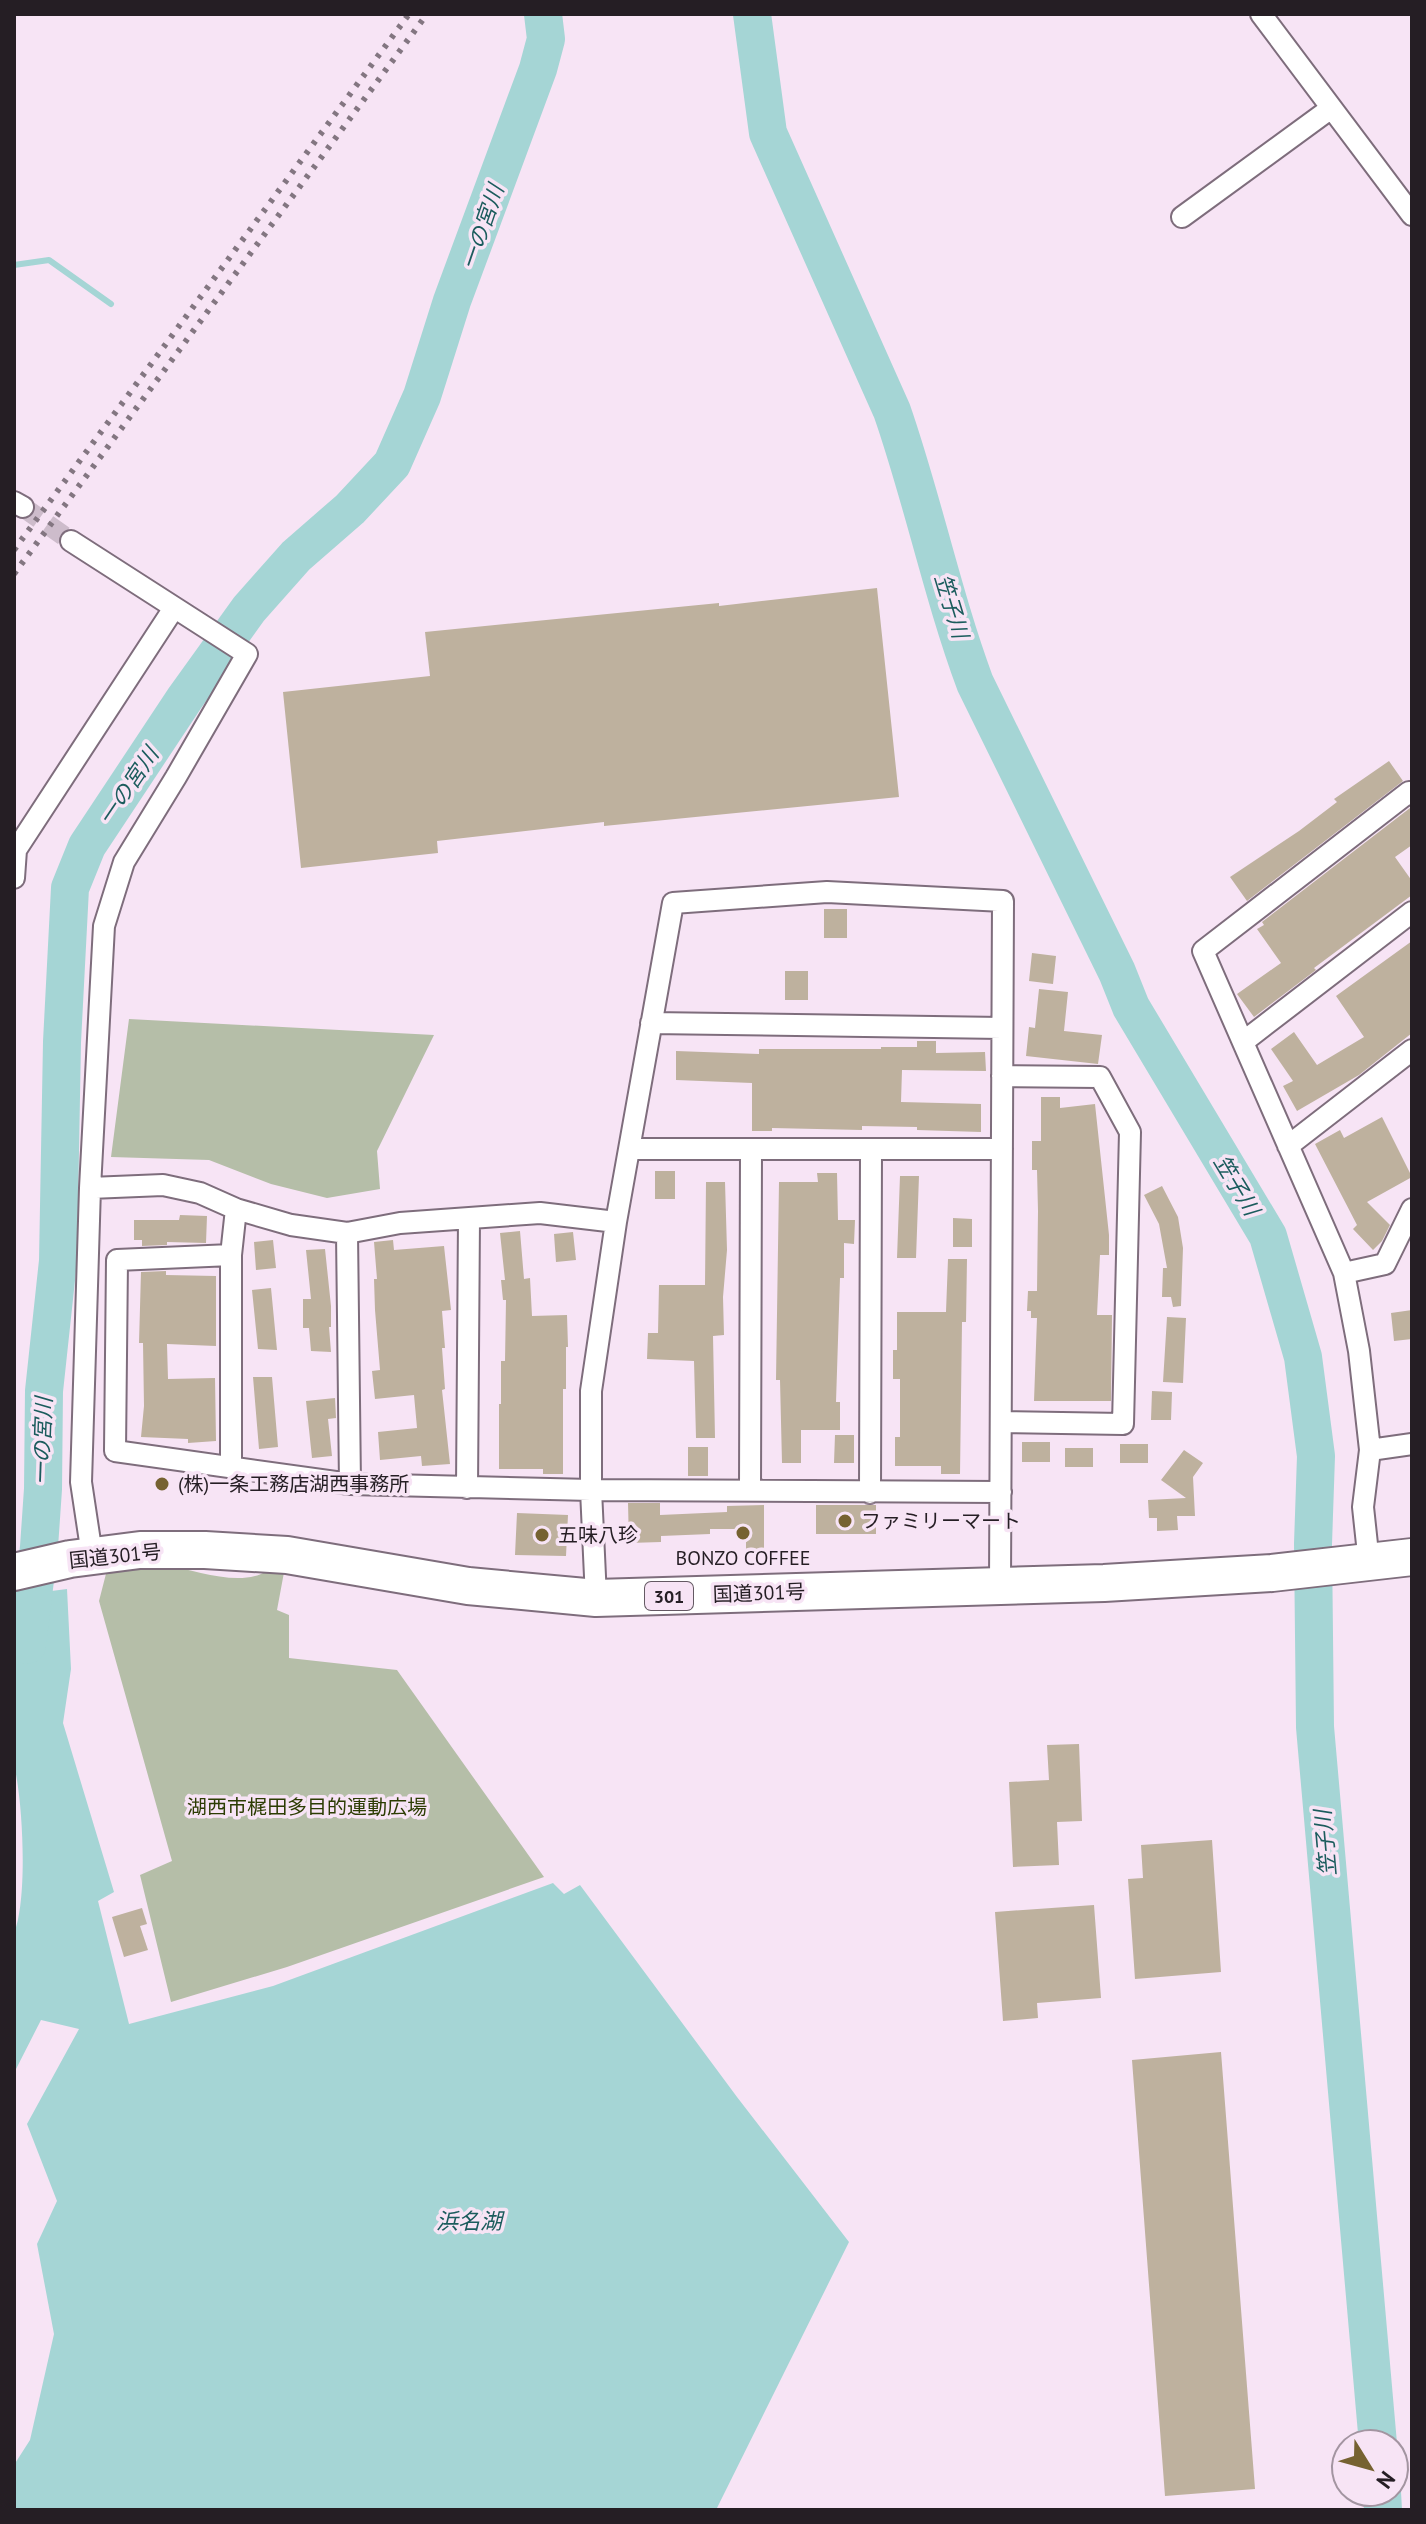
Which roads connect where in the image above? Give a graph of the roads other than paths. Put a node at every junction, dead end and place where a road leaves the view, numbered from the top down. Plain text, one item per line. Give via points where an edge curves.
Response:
1 (1261, 14) edge
2 (1330, 109) junction
3 (1411, 210) edge
4 (1182, 217) dead end
5 (71, 541) tunnel mouth
6 (174, 608) junction
7 (1412, 795) edge
8 (14, 878) edge
9 (1412, 912) edge
10 (651, 1023) junction
11 (1002, 1028) junction
12 (1243, 1042) junction
13 (1412, 1050) edge
14 (1002, 1076) junction
15 (1288, 1146) junction
16 (631, 1149) junction
17 (1002, 1149) junction
18 (751, 1151) junction
19 (871, 1151) junction
20 (90, 1188) junction
21 (236, 1209) junction
22 (1412, 1209) edge
23 (469, 1219) junction
24 (616, 1222) junction
25 (347, 1233) junction
26 (231, 1255) junction
27 (1344, 1273) junction
28 (1001, 1422) junction
29 (1412, 1444) edge
30 (1370, 1450) junction
31 (231, 1466) junction
32 (350, 1484) junction
33 (467, 1488) junction
34 (591, 1490) junction
35 (750, 1490) junction
36 (1001, 1492) junction
37 (870, 1493) junction
38 (84, 1542) junction
39 (1412, 1557) edge
40 (1360, 1564) junction
41 (15, 1572) edge
42 (1000, 1585) junction
43 (596, 1598) junction

1 - 2 street
2 - 3 street
2 - 4 street
5 - 6 street
6 - 8 street via 16,850
6 - 20 street via 247,654 124,862 104,926
7 - 12 street via 1409,792 1203,951
9 - 12 street
10 - 11 street
10 - 11 street via 673,903 827,892 1003,901
10 - 16 street
11 - 14 street
12 - 15 street
13 - 15 street
14 - 17 street
14 - 28 street via 1100,1077 1130,1132 1123,1424
15 - 27 street
16 - 18 street
16 - 24 street
17 - 19 street
17 - 28 street
18 - 19 street
18 - 35 street
19 - 37 street
20 - 21 street via 163,1185
20 - 38 street via 81,1482
21 - 25 street via 291,1225
21 - 26 street
22 - 27 street via 1385,1264
23 - 24 street via 540,1213
23 - 25 street
23 - 33 street
24 - 34 street via 591,1391
25 - 32 street
26 - 31 street
26 - 31 street via 117,1260 115,1451
27 - 30 street
28 - 36 street
29 - 30 street
30 - 40 street
31 - 32 street
32 - 33 street
33 - 34 street
34 - 35 street
34 - 43 street
35 - 37 street
36 - 37 street
36 - 42 street
38 - 41 highway, 国道301号 / 301
38 - 43 highway, 国道301号 / 301 via 140,1550 287,1555 468,1586
39 - 40 highway, 国道301号 / 301
40 - 42 highway, 国道301号 / 301 via 1104,1583
42 - 43 highway, 国道301号 / 301

